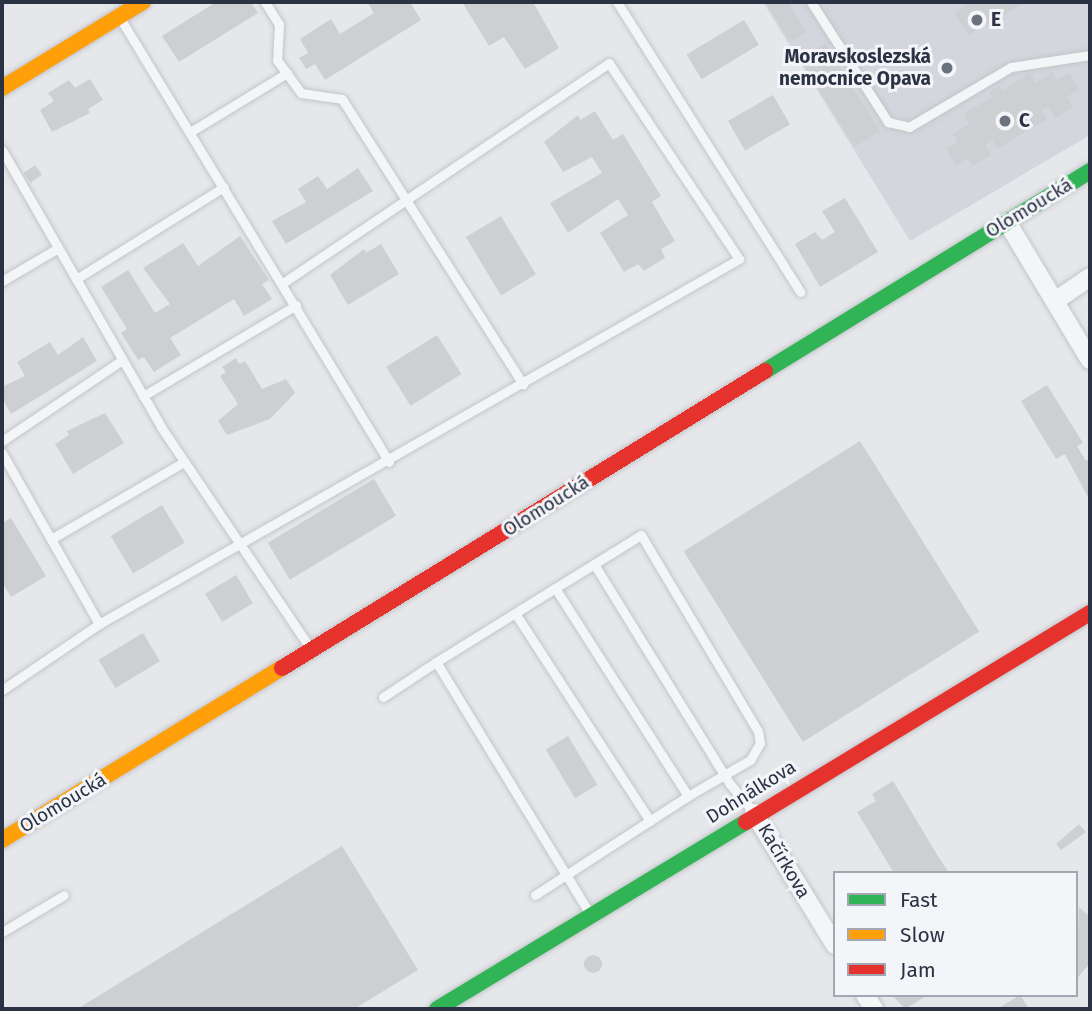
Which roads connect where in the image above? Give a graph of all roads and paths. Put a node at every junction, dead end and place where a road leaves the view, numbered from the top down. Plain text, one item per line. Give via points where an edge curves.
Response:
1 (143, 2) edge
2 (265, 2) edge
3 (617, 2) edge
4 (811, 2) edge
5 (119, 17) junction
6 (1090, 55) edge
7 (287, 73) junction
8 (2, 88) edge
9 (190, 132) junction
10 (2, 150) edge
11 (1090, 171) edge
12 (224, 187) junction
13 (404, 201) junction
14 (1007, 222) junction
15 (58, 248) junction
16 (1090, 277) edge
17 (76, 279) junction
18 (2, 281) edge
19 (283, 283) junction
20 (800, 292) dead end
21 (1055, 301) junction
22 (296, 305) junction
23 (122, 360) junction
24 (1090, 360) edge
25 (523, 384) junction
26 (143, 396) junction
27 (2, 441) edge
28 (2, 453) edge
29 (389, 461) junction
30 (184, 463) junction
31 (51, 539) junction
32 (235, 543) junction
33 (594, 564) junction
34 (555, 588) junction
35 (515, 613) junction
36 (1090, 613) edge
37 (100, 624) junction
38 (312, 650) junction
39 (436, 662) junction
40 (2, 690) edge
41 (383, 697) dead end
42 (724, 774) junction
43 (688, 796) junction
44 (754, 813) junction
45 (650, 821) junction
46 (2, 840) edge
47 (567, 873) junction
48 (64, 895) dead end
49 (535, 895) dead end
50 (590, 914) junction
51 (2, 932) edge
52 (833, 942) edge
53 (437, 1009) edge

1 - 5 main road
2 - 7 lane via 279,24 277,60
3 - 20 lane
4 - 6 lane via 888,122 909,127 1011,67
5 - 8 main road
5 - 9 lane
7 - 9 lane
7 - 13 lane via 301,93 342,99
9 - 12 lane
10 - 15 lane
11 - 14 main road, Olomoucká
12 - 17 lane
12 - 19 lane
13 - 19 lane
13 - 25 lane
13 - 25 lane via 609,62 739,259
14 - 21 street
14 - 38 main road, Olomoucká
15 - 17 lane
15 - 18 lane
16 - 21 street
17 - 23 lane
19 - 22 lane
21 - 24 street
22 - 26 lane
22 - 29 lane
23 - 26 lane
23 - 27 lane
25 - 29 lane
26 - 30 lane
28 - 31 lane
29 - 32 lane
30 - 31 lane
30 - 32 lane
31 - 37 lane
32 - 37 lane
32 - 38 lane
33 - 34 lane
33 - 42 lane
33 - 42 lane via 641,535 758,731 760,743 750,760
34 - 35 lane
34 - 43 lane
35 - 39 lane
35 - 45 lane
36 - 44 main road, Dohnálkova
37 - 40 lane
38 - 46 main road, Olomoucká
39 - 41 lane
39 - 47 lane
42 - 43 lane
42 - 44 lane
43 - 45 lane
44 - 50 main road, Dohnálkova
44 - 52 street, Kačírkova
45 - 47 lane
47 - 49 lane
47 - 50 lane
48 - 51 lane
50 - 53 main road, Dohnálkova

